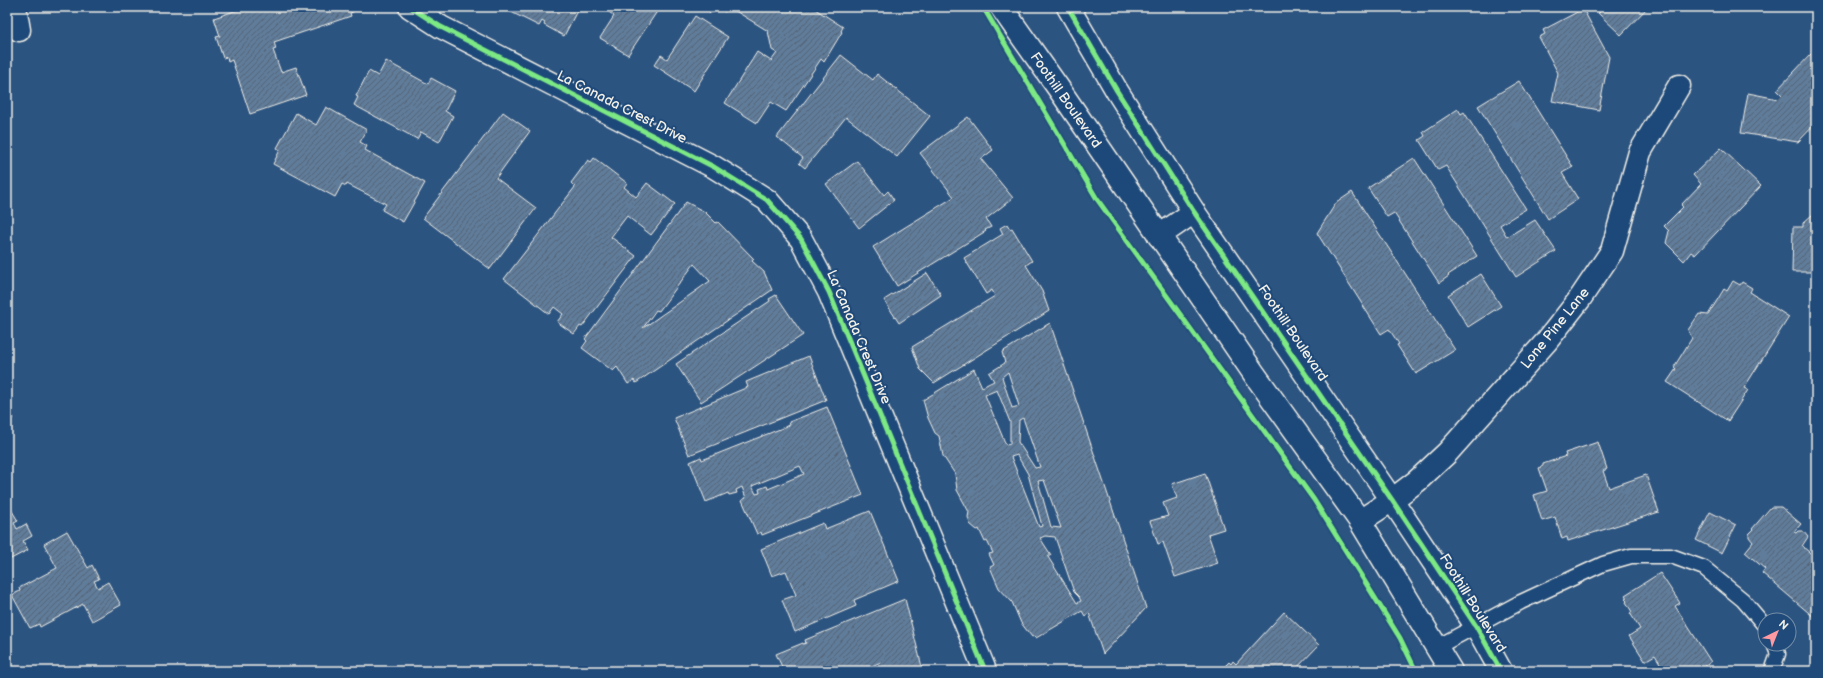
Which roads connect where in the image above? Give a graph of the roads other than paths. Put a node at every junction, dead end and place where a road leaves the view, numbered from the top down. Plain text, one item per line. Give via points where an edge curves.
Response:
1 (16, 7) edge
2 (410, 7) edge
3 (1001, 7) edge
4 (1068, 7) edge
5 (19, 30) dead end
6 (1679, 86) dead end
7 (1194, 212) junction
8 (1159, 236) junction
9 (1392, 500) junction
10 (1360, 521) junction
11 (1757, 617) edge
12 (1476, 626) junction
13 (1437, 647) junction
14 (1777, 652) edge
15 (984, 668) dead end
16 (1451, 671) edge
17 (1501, 671) edge
18 (1772, 671) edge

1 - 5 main road
2 - 15 main road, La Canada Crest Drive via 441,27 714,167 766,200 801,239 829,292
3 - 8 main road, Foothill Boulevard
4 - 7 main road, Foothill Boulevard via 1117,91
6 - 9 main road, Lone Pine Lane via 1640,152 1612,251 1579,300 1546,342 1447,453
7 - 8 main road
7 - 9 main road, Foothill Boulevard
8 - 10 main road, Foothill Boulevard
9 - 10 main road, Lone Pine Lane
9 - 12 main road, Foothill Boulevard
10 - 13 main road, Foothill Boulevard
11 - 12 lane via 1743,600 1704,568 1671,556 1631,556 1603,564
12 - 13 lane
12 - 17 main road, Foothill Boulevard
13 - 16 main road, Foothill Boulevard
14 - 18 lane

